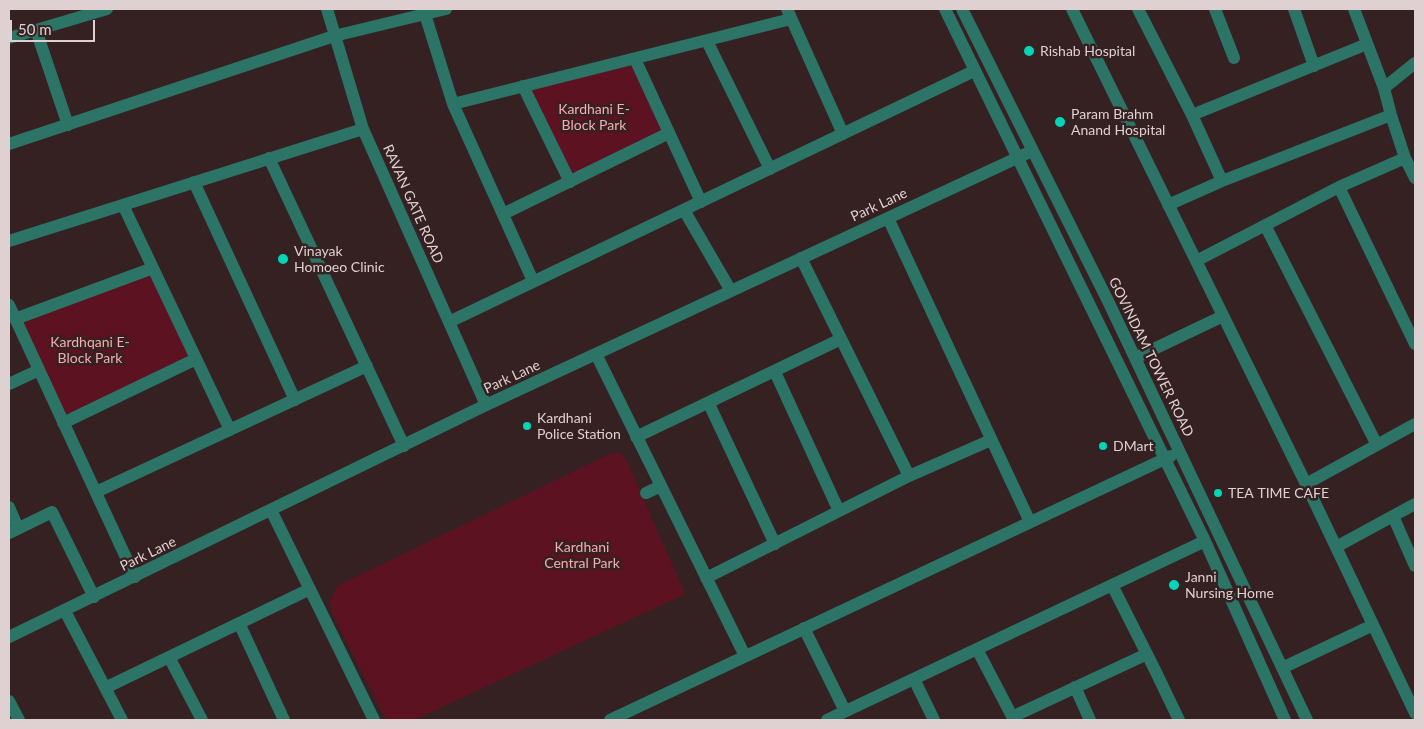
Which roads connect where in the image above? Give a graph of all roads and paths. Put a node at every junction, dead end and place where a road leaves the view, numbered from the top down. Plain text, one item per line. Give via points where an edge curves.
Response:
1 (107, 9) edge
2 (327, 9) edge
3 (446, 9) edge
4 (947, 9) edge
5 (962, 9) edge
6 (1138, 9) edge
7 (1215, 9) edge
8 (1294, 9) edge
9 (1354, 9) edge
10 (1077, 10) edge
11 (425, 14) junction
12 (789, 14) edge
13 (36, 30) junction
14 (334, 36) junction
15 (9, 38) edge
16 (707, 40) junction
17 (1367, 44) junction
18 (635, 58) junction
19 (1234, 58) dead end
20 (1415, 63) edge
21 (1314, 66) junction
22 (974, 71) junction
23 (522, 86) junction
24 (1384, 88) junction
25 (453, 104) junction
26 (1192, 115) junction
27 (1391, 115) junction
28 (68, 125) junction
29 (363, 129) junction
30 (669, 133) junction
31 (843, 134) junction
32 (9, 144) edge
33 (1032, 151) junction
34 (269, 158) junction
35 (1017, 158) junction
36 (1406, 158) junction
37 (770, 169) junction
38 (1415, 178) edge
39 (1222, 181) junction
40 (194, 182) junction
41 (570, 182) junction
42 (1339, 187) junction
43 (701, 202) junction
44 (123, 204) junction
45 (1168, 205) junction
46 (684, 210) junction
47 (503, 214) junction
48 (888, 218) junction
49 (1265, 225) junction
50 (9, 241) edge
51 (801, 258) junction
52 (1196, 261) junction
53 (153, 268) junction
54 (533, 282) junction
55 (731, 291) junction
56 (9, 305) edge
57 (1223, 316) junction
58 (15, 319) junction
59 (449, 322) junction
60 (841, 339) junction
61 (1415, 344) edge
62 (596, 354) junction
63 (1135, 358) junction
64 (196, 359) junction
65 (367, 366) junction
66 (39, 370) junction
67 (775, 372) junction
68 (9, 384) edge
69 (295, 400) junction
70 (709, 404) junction
71 (486, 405) junction
72 (63, 422) junction
73 (1415, 424) edge
74 (230, 430) junction
75 (636, 437) junction
76 (991, 440) junction
77 (1377, 445) junction
78 (404, 446) junction
79 (1180, 451) junction
80 (1164, 459) junction
81 (910, 476) junction
82 (1306, 484) junction
83 (661, 486) junction
84 (96, 492) junction
85 (646, 494) dead end
86 (1415, 504) edge
87 (9, 507) edge
88 (271, 510) junction
89 (839, 511) junction
90 (1393, 516) junction
91 (1030, 522) junction
92 (13, 530) edge
93 (1205, 541) junction
94 (774, 544) junction
95 (1336, 547) junction
96 (1415, 566) edge
97 (135, 577) junction
98 (706, 578) junction
99 (1112, 585) junction
100 (310, 589) junction
101 (94, 597) junction
102 (65, 611) junction
103 (239, 623) junction
104 (1373, 625) junction
105 (804, 628) junction
106 (9, 637) edge
107 (978, 648) junction
108 (1147, 654) junction
109 (745, 656) junction
110 (170, 657) junction
111 (1282, 668) junction
112 (914, 679) junction
113 (1075, 687) junction
114 (105, 688) junction
115 (9, 701) edge
116 (845, 711) junction
117 (1415, 713) edge
118 (1013, 719) edge
119 (19, 720) edge
120 (122, 720) edge
121 (202, 720) edge
122 (284, 720) edge
123 (374, 720) edge
124 (610, 720) edge
125 (826, 720) edge
126 (934, 720) edge
127 (1090, 720) edge
128 (1178, 720) edge
129 (1285, 720) edge
130 (1307, 720) edge

1 - 13 street
2 - 14 street, RAVAN GATE ROAD
3 - 11 street
4 - 22 street
5 - 33 street, GOVINDAM TOWER ROAD
6 - 26 street
7 - 19 street
8 - 21 street
9 - 17 street
10 - 45 street
11 - 14 street
11 - 25 street
12 - 16 street
12 - 31 street
13 - 15 street
13 - 28 street
14 - 28 street
14 - 29 street, RAVAN GATE ROAD
16 - 18 street
16 - 37 street
17 - 21 street
17 - 24 street
18 - 23 street
18 - 30 street
20 - 24 street
21 - 26 street
22 - 31 street
22 - 35 street
23 - 25 street
23 - 41 street
24 - 27 street
25 - 47 street
26 - 39 street
27 - 36 street
27 - 39 street
28 - 32 street
29 - 34 street
29 - 59 street, RAVAN GATE ROAD
30 - 41 street
30 - 43 street
31 - 37 street
33 - 35 street, Park Lane
33 - 63 street, GOVINDAM TOWER ROAD
34 - 40 street
34 - 65 street
35 - 48 street, Park Lane
35 - 80 street
36 - 38 street
36 - 42 street
37 - 43 street
39 - 45 street
40 - 44 street
40 - 69 street
41 - 47 street
42 - 49 street
42 - 61 street
43 - 46 street
44 - 50 street
44 - 53 street
45 - 52 street
46 - 54 street
46 - 55 street
47 - 54 street
48 - 51 street, Park Lane
48 - 76 street
49 - 52 street
49 - 77 street
51 - 55 street, Park Lane
51 - 60 street
52 - 57 street
53 - 58 street
53 - 64 street
54 - 59 street
55 - 62 street, Park Lane
56 - 58 street
57 - 63 street
57 - 82 street
58 - 66 street
59 - 71 street, RAVAN GATE ROAD
60 - 67 street
60 - 81 street
62 - 71 street, Park Lane
62 - 75 street
63 - 79 street, GOVINDAM TOWER ROAD
64 - 72 street
64 - 74 street
65 - 69 street
65 - 78 street
66 - 68 street
66 - 72 street
67 - 70 street
67 - 89 street
69 - 74 street
70 - 75 street
70 - 94 street
71 - 78 street, Park Lane
72 - 84 street
73 - 77 street
74 - 84 street
75 - 83 street
76 - 81 street
76 - 91 street
77 - 82 street
78 - 88 street, Park Lane
79 - 80 street
79 - 111 street, GOVINDAM TOWER ROAD
80 - 91 street
80 - 93 street
81 - 89 street
82 - 95 street
83 - 85 street
83 - 98 street
84 - 97 street
86 - 90 street
87 - 92 street
88 - 97 street, Park Lane
88 - 100 street
89 - 94 street
90 - 95 street
90 - 96 street
91 - 105 street
92 - 101 street via 52,512
93 - 99 street
93 - 129 street
94 - 98 street
95 - 104 street
97 - 101 street, Park Lane
98 - 109 street
99 - 107 street
99 - 108 street
100 - 103 street
100 - 123 street via 368,695
101 - 102 street, Park Lane
102 - 106 street, Park Lane
102 - 114 street
103 - 110 street
103 - 122 street
104 - 111 street
104 - 117 street
105 - 109 street
105 - 116 street
107 - 112 street
107 - 118 street
108 - 113 street
108 - 128 street
109 - 124 street
110 - 114 street
110 - 121 street
111 - 130 street, GOVINDAM TOWER ROAD
112 - 116 street
112 - 126 street
113 - 118 street
113 - 127 street
114 - 120 street
115 - 119 street
116 - 125 street

